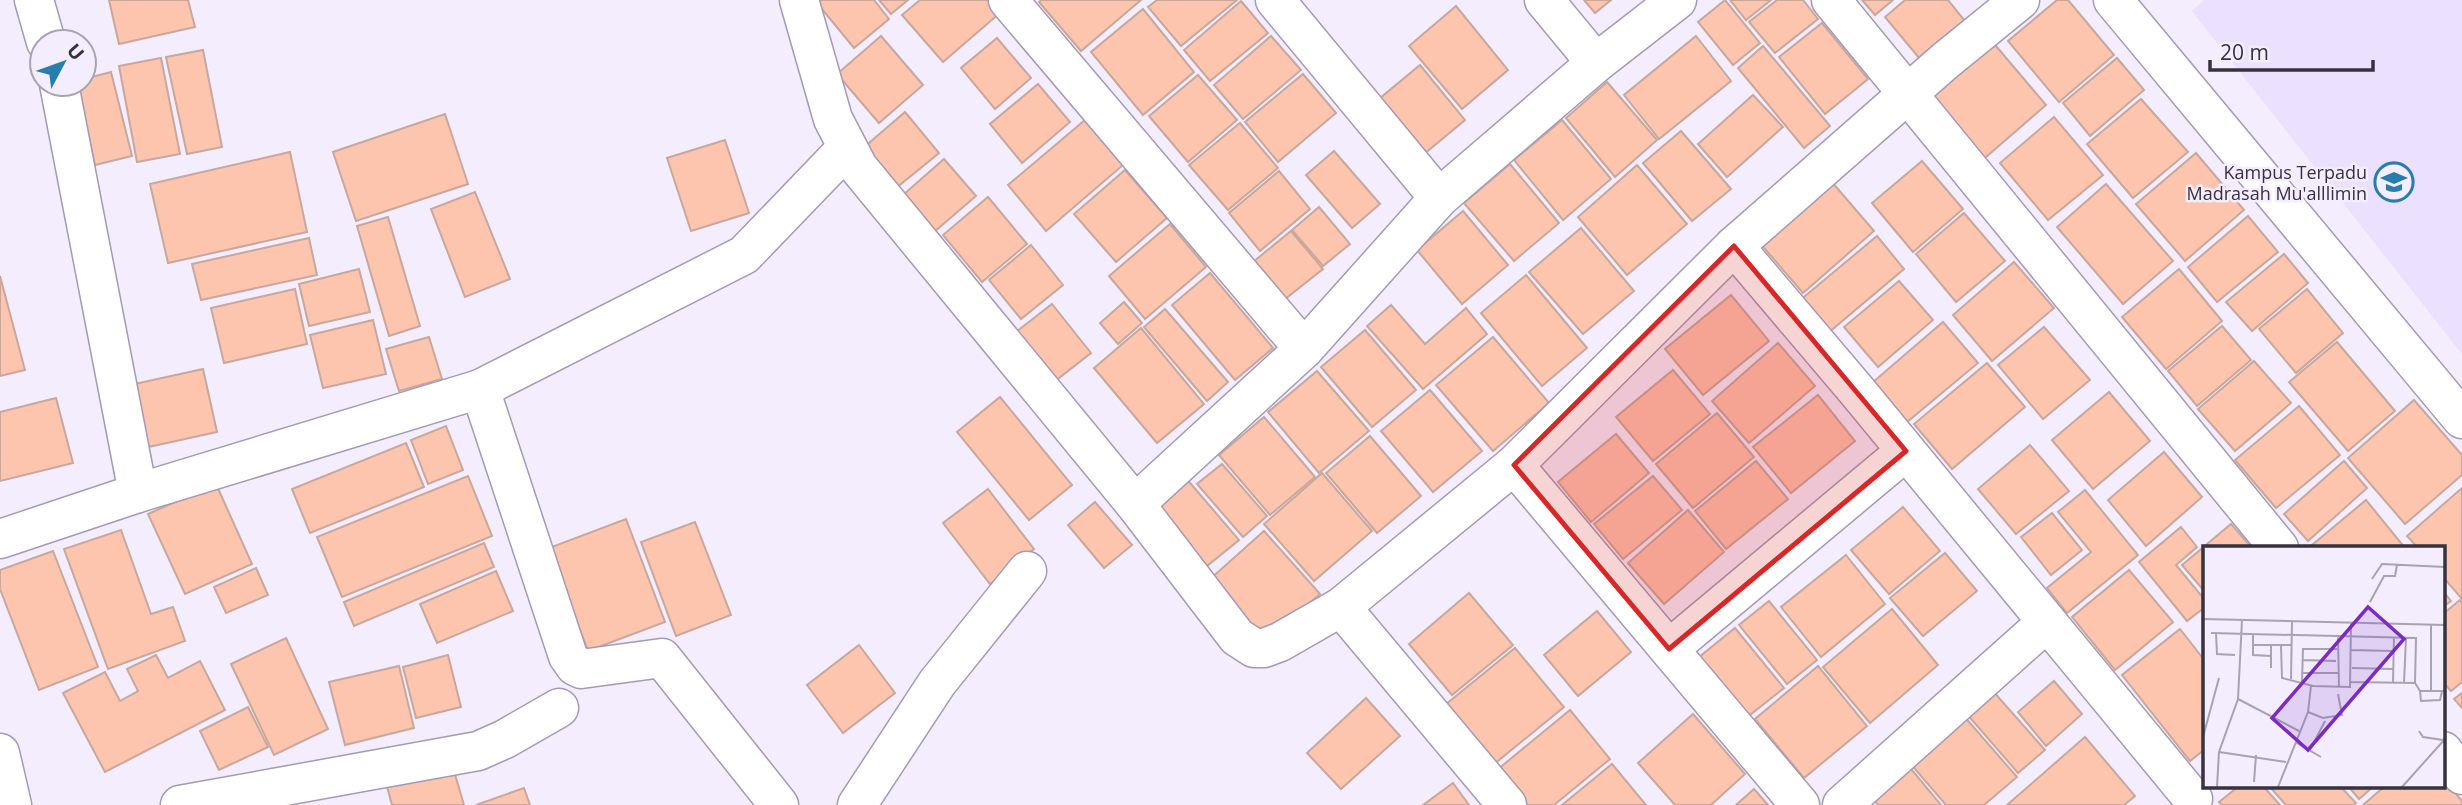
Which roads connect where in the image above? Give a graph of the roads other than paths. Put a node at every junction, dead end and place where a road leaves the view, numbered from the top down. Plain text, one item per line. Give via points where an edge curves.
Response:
1 (34, 0) edge
2 (799, 0) edge
3 (1008, 0) edge
4 (1275, 0) edge
5 (1544, 0) edge
6 (1677, 0) edge
7 (1831, 0) edge
8 (2020, 0) edge
9 (2113, 0) edge
10 (42, 28) edge
11 (1596, 62) junction
12 (1907, 95) junction
13 (62, 98) edge
14 (847, 148) junction
15 (1439, 198) junction
16 (1734, 246) junction
17 (1304, 349) junction
18 (480, 390) junction
19 (2462, 419) edge
20 (1906, 451) junction
21 (1514, 465) junction
22 (138, 493) junction
23 (1135, 503) junction
24 (0, 539) edge
25 (2277, 546) edge
26 (1027, 571) dead end
27 (1341, 607) junction
28 (2048, 622) junction
29 (1669, 649) junction
30 (559, 708) dead end
31 (2444, 752) edge
32 (0, 753) edge
33 (2462, 775) edge
34 (2197, 797) edge
35 (12, 805) edge
36 (180, 805) edge
37 (779, 805) edge
38 (857, 805) edge
39 (1507, 805) edge
40 (1800, 805) edge
41 (1842, 805) edge

1 - 10 street
2 - 14 street via 833,119
3 - 17 street
4 - 15 street
5 - 11 street
6 - 11 street
7 - 12 street
8 - 12 street
9 - 19 street
11 - 15 street
12 - 16 street
12 - 25 street
13 - 22 street
14 - 18 street via 744,255
14 - 23 street
15 - 17 street
16 - 20 street
16 - 21 street
17 - 23 street
18 - 22 street
18 - 37 street via 575,666 662,658
20 - 28 street
20 - 29 street
21 - 27 street
21 - 29 street
22 - 24 street
23 - 27 street via 1237,637 1254,648 1280,642
26 - 38 street via 937,684
27 - 39 street
28 - 34 street
28 - 41 street
29 - 40 street
30 - 36 street via 478,751
31 - 33 street
32 - 35 street

